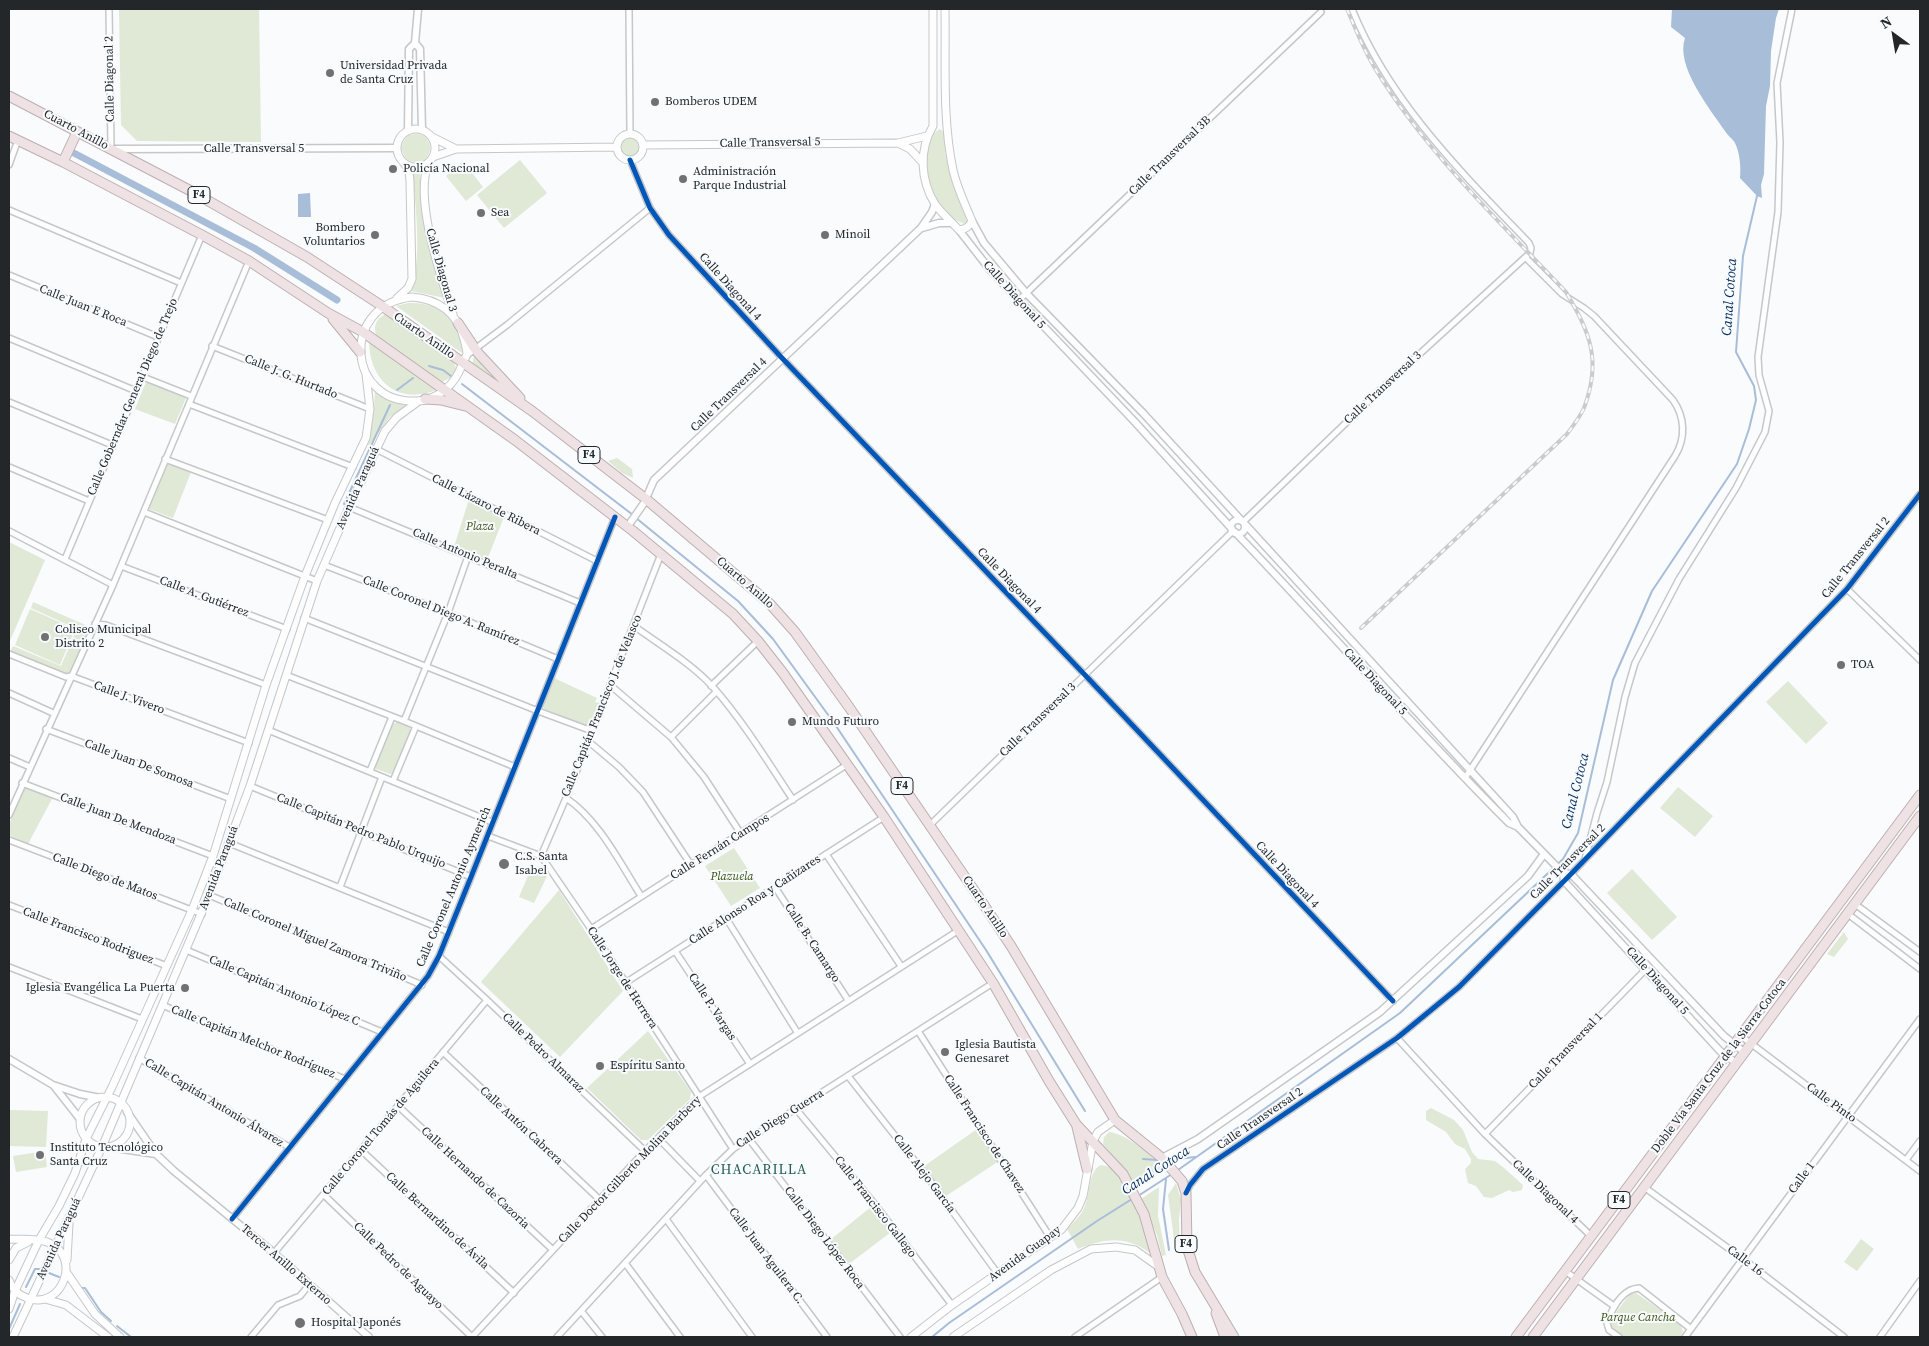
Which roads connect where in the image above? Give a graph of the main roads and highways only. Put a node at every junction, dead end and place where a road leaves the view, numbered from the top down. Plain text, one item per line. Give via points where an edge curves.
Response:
1 (933, 9) edge
2 (945, 9) edge
3 (9, 96) edge
4 (933, 126) junction
5 (948, 130) junction
6 (78, 132) junction
7 (9, 136) edge
8 (927, 136) junction
9 (432, 137) junction
10 (898, 143) junction
11 (643, 145) junction
12 (616, 146) junction
13 (456, 149) junction
14 (65, 158) junction
15 (432, 159) junction
16 (404, 163) junction
17 (923, 163) junction
18 (394, 300) junction
19 (382, 306) junction
20 (328, 313) junction
21 (456, 321) junction
22 (363, 332) junction
23 (360, 352) junction
24 (465, 359) junction
25 (366, 374) junction
26 (445, 390) junction
27 (422, 400) junction
28 (470, 407) junction
29 (532, 411) junction
30 (1920, 794) edge
31 (1920, 816) edge
32 (103, 1098) junction
33 (121, 1104) junction
34 (1115, 1120) junction
35 (1076, 1124) junction
36 (86, 1139) junction
37 (1093, 1141) junction
38 (105, 1147) junction
39 (1088, 1169) junction
40 (70, 1215) junction
41 (44, 1231) junction
42 (9, 1239) edge
43 (27, 1240) junction
44 (39, 1240) junction
45 (55, 1246) junction
46 (9, 1260) edge
47 (1159, 1267) junction
48 (67, 1269) junction
49 (9, 1280) edge
50 (15, 1291) junction
51 (45, 1299) junction
52 (30, 1300) junction
53 (1211, 1301) junction
54 (9, 1310) edge
55 (1182, 1314) junction
56 (963, 1334) edge
57 (13, 1337) edge
58 (108, 1337) edge
59 (120, 1337) edge
60 (911, 1337) edge
61 (952, 1337) edge
62 (1192, 1337) edge
63 (1198, 1337) edge
64 (1225, 1337) edge
65 (1234, 1337) edge
66 (1516, 1337) edge
67 (1533, 1337) edge

1 - 4 main road
2 - 5 main road, Calle Diagonal 5
3 - 6 highway, Cuarto Anillo / F4
4 - 5 main road via 942,125
4 - 8 main road, Calle Diagonal 5
5 - 17 main road, Calle Diagonal 5 via 953,172 972,221 964,230 958,230 935,204 928,190
6 - 14 highway
6 - 19 highway, Cuarto Anillo / F4 via 307,257
7 - 14 highway, F4
8 - 10 main road, Calle Transversal 5
8 - 17 main road, Calle Diagonal 5
9 - 13 main road
9 - 15 main road via 436,146
9 - 16 main road via 422,130 408,131 400,138 397,148
10 - 11 main road, Calle Transversal 5
10 - 17 main road via 910,149
11 - 12 main road via 640,138 630,133 619,139
11 - 12 main road via 641,154 630,160 622,158
12 - 13 main road
13 - 15 main road
14 - 20 highway, F4 via 249,262
15 - 16 main road via 417,167
15 - 21 main road, Calle Diagonal 3 via 424,179 428,222
16 - 18 main road, Calle Diagonal 3 via 410,181 412,279 406,291
18 - 19 main road
18 - 21 main road via 412,297 430,300 446,309
19 - 22 main road
19 - 24 highway, Cuarto Anillo / F4
20 - 22 highway, F4
20 - 23 highway
21 - 24 main road, Calle Diagonal 3 via 462,332
21 - 29 highway via 476,350
22 - 23 main road
22 - 26 highway, F4
23 - 25 main road, Avenida Paraguá
24 - 26 main road via 456,378
24 - 29 highway, Cuarto Anillo / F4
25 - 27 main road via 388,396 403,401
25 - 32 main road, Avenida Paraguá via 370,409 366,438 305,576 266,685 213,856 192,910
26 - 27 main road, Avenida Paraguá
26 - 28 highway, F4
27 - 28 highway via 441,400
27 - 33 main road, Avenida Paraguá via 397,417 385,431 349,506 317,581 250,786 202,914
28 - 35 highway, F4 via 628,526 733,614 758,641 848,764 959,930
29 - 34 highway, Cuarto Anillo / F4 via 646,499 770,604 795,632 1011,946
30 - 66 highway, Doble Vía Santa Cruz de la Sierra-Cotoca / F4
31 - 67 highway, Doble Vía Santa Cruz de la Sierra-Cotoca / F4
32 - 33 main road
32 - 36 main road, Avenida Paraguá
32 - 36 main road via 90,1102 83,1109 81,1130
33 - 38 main road, Avenida Paraguá
33 - 38 main road via 130,1124 120,1141
34 - 37 main road via 1098,1132
34 - 53 highway, Cuarto Anillo / F4 via 1162,1158 1182,1181 1186,1193 1187,1247 1195,1272
35 - 37 highway, F4
35 - 39 highway
36 - 38 main road
36 - 41 main road, Avenida Paraguá via 75,1173
37 - 39 main road, Avenida Guapay
37 - 47 highway, F4 via 1123,1174 1131,1188 1150,1230
38 - 40 main road, Avenida Paraguá
39 - 60 main road, Avenida Guapay via 1078,1208 1062,1229
40 - 45 main road, Avenida Paraguá
40 - 48 main road
41 - 43 main road
41 - 44 main road, Avenida Paraguá
42 - 43 main road
43 - 44 main road
43 - 46 main road via 16,1248
44 - 45 main road
44 - 50 main road, Avenida Paraguá
45 - 48 main road via 61,1251
45 - 52 main road, Avenida Paraguá
47 - 55 highway, F4
47 - 56 main road via 1135,1250 1116,1246 1091,1249 1051,1270
48 - 51 main road via 60,1290
48 - 59 main road via 95,1314
49 - 50 main road
50 - 52 main road
50 - 54 main road, Avenida Paraguá
51 - 52 main road
51 - 58 main road via 66,1305
52 - 57 main road, Avenida Paraguá
53 - 64 highway
53 - 65 highway, Cuarto Anillo / F4
55 - 62 highway, F4
55 - 63 highway
56 - 61 main road

